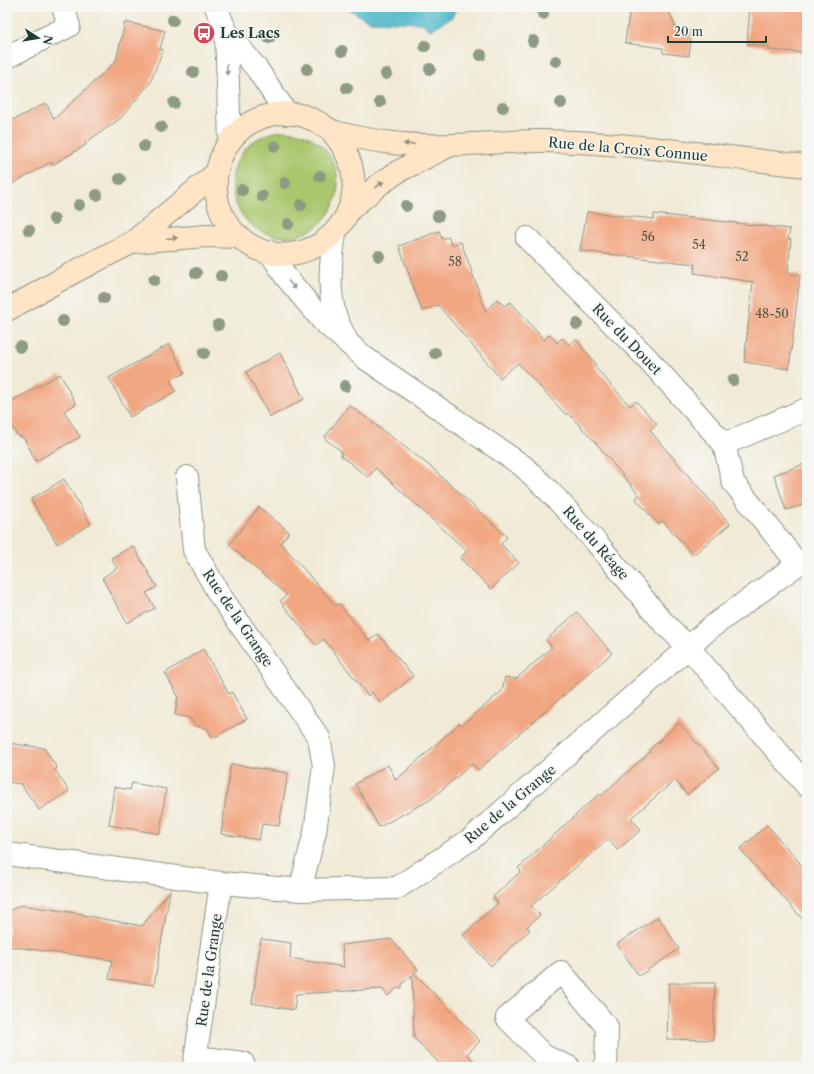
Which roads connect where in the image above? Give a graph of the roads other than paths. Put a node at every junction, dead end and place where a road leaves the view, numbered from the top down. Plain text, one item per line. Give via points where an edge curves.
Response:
1 (63, 7) edge
2 (216, 7) edge
3 (226, 31) junction
4 (7, 57) edge
5 (287, 114) junction
6 (332, 131) junction
7 (230, 140) junction
8 (448, 146) junction
9 (807, 166) edge
10 (215, 174) junction
11 (349, 210) junction
12 (334, 233) junction
13 (240, 237) junction
14 (527, 238) dead end
15 (133, 242) junction
16 (270, 252) junction
17 (7, 310) edge
18 (347, 342) junction
19 (807, 409) edge
20 (724, 444) junction
21 (187, 477) dead end
22 (802, 562) edge
23 (689, 648) junction
24 (807, 786) edge
25 (7, 854) edge
26 (221, 883) junction
27 (300, 890) junction
28 (195, 1062) edge
29 (243, 1067) edge
30 (569, 1067) edge
31 (606, 1067) edge

1 - 4 street via 69,26
2 - 3 street
3 - 5 street via 257,69
3 -> 7 street
5 - 6 main road via 303,116
5 - 7 main road via 271,115 256,120 241,128
8 -> 6 main road, Rue de la Croix Connue via 395,144
6 - 11 main road via 348,154 353,168 355,182
7 - 10 main road via 220,156
8 - 9 main road, Rue de la Croix Connue via 548,142 628,146
11 -> 8 main road, Rue de la Croix Connue via 399,171
10 - 13 main road via 215,192 219,209 228,225
10 - 15 main road
11 - 12 main road
12 - 16 main road via 312,248 284,254
12 - 18 street, Rue du Réage via 330,266 331,290 334,312
15 -> 13 main road via 206,236
13 - 16 main road
14 - 20 street, Rue du Douet via 647,358
15 - 17 main road
16 -> 18 street, Rue du Réage via 286,278 322,320
18 - 23 street, Rue du Réage via 382,370 523,466 596,542 662,621
19 - 20 street
20 - 22 street, Rue du Douet via 733,482
21 - 27 street, Rue de la Grange via 194,550 219,594 319,738 324,766 315,832
22 - 23 street, Rue du Douet via 710,628
23 - 24 street, Rue du Réage
23 - 27 street, Rue de la Grange via 471,839 397,888
25 - 26 street, Rue de la Grange
26 - 27 street, Rue de la Grange
26 - 28 street, Rue de la Grange
28 - 29 street, Rue de la Grange via 243,1063
30 - 31 street via 544,1056 507,1018 561,972 608,1027

